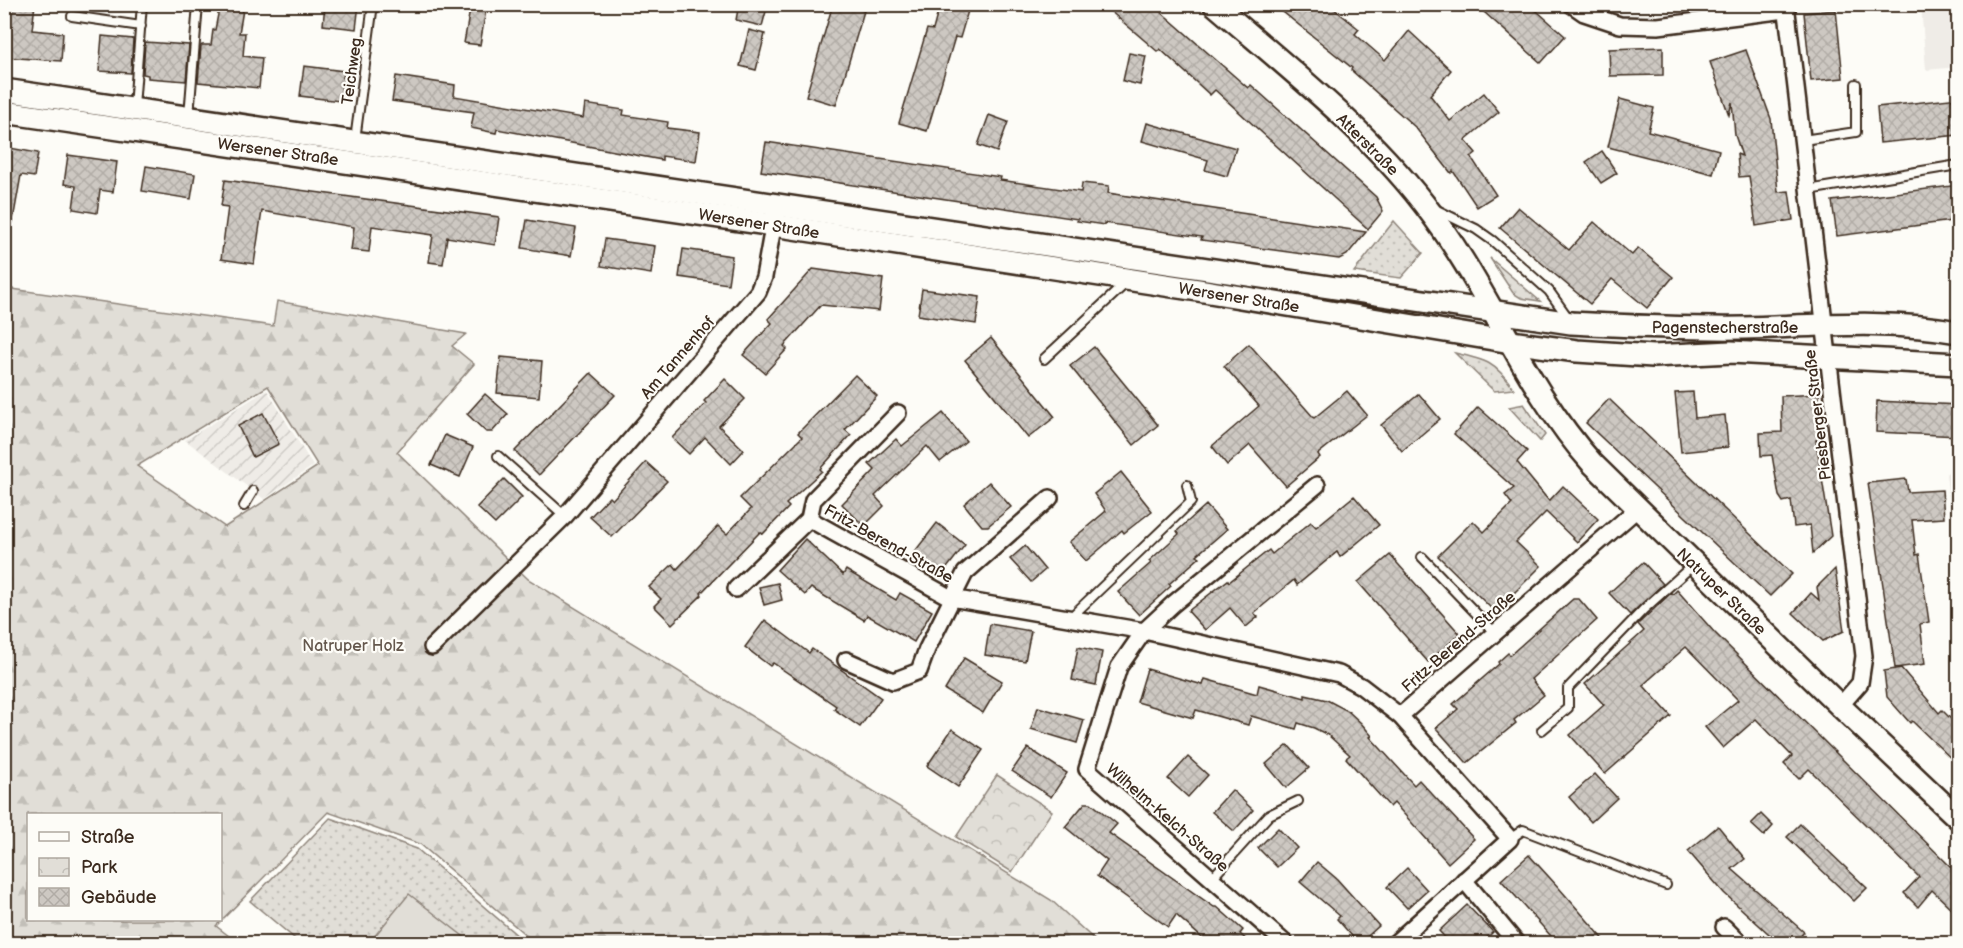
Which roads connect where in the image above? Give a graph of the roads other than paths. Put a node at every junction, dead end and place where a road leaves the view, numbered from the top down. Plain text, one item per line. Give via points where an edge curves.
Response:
1 (142, 4) edge
2 (198, 4) edge
3 (373, 4) edge
4 (1214, 4) edge
5 (1571, 4) edge
6 (1786, 8) edge
7 (72, 16) dead end
8 (141, 26) junction
9 (1856, 84) dead end
10 (4, 90) edge
11 (134, 108) junction
12 (4, 112) edge
13 (189, 116) junction
14 (1803, 140) junction
15 (354, 141) junction
16 (1959, 165) edge
17 (1808, 190) junction
18 (776, 204) junction
19 (1425, 204) junction
20 (773, 225) junction
21 (1131, 279) junction
22 (1492, 310) junction
23 (1571, 323) junction
24 (1825, 326) junction
25 (1959, 332) edge
26 (1511, 342) junction
27 (1828, 356) junction
28 (1044, 359) dead end
29 (1959, 364) edge
30 (897, 413) dead end
31 (498, 456) dead end
32 (1187, 485) dead end
33 (1317, 485) dead end
34 (253, 490) dead end
35 (1050, 498) dead end
36 (244, 506) dead end
37 (1637, 509) junction
38 (565, 516) junction
39 (809, 519) junction
40 (1422, 557) dead end
41 (1694, 564) junction
42 (736, 589) dead end
43 (951, 598) junction
44 (1070, 618) junction
45 (1144, 631) junction
46 (1495, 633) junction
47 (432, 647) dead end
48 (846, 660) dead end
49 (1840, 706) junction
50 (1400, 716) junction
51 (1542, 730) dead end
52 (1298, 801) dead end
53 (1959, 818) edge
54 (1510, 839) junction
55 (1212, 878) junction
56 (1464, 880) junction
57 (1666, 885) dead end
58 (1724, 927) dead end
59 (1398, 942) edge
60 (1286, 944) edge
61 (1517, 944) edge
62 (1741, 944) edge

1 - 8 lane
2 - 13 lane
3 - 15 lane, Teichweg
4 - 19 main road, Atterstraße via 1381,153
5 - 6 street via 1584,13 1620,25 1658,26
6 - 14 street, Piesberger Straße
7 - 8 lane
8 - 11 lane
9 - 14 lane via 1856,132
10 - 11 main road, Wersener Straße
11 - 13 main road, Wersener Straße
12 - 20 main road, Wersener Straße
13 - 15 main road, Wersener Straße
14 - 17 street, Piesberger Straße
15 - 18 main road, Wersener Straße
16 - 17 lane
17 - 24 street, Piesberger Straße
18 - 20 street, Am Tannenhof
18 - 22 main road, Wersener Straße
19 - 22 main road, Atterstraße
19 - 23 lane via 1493,241 1549,291
20 - 21 main road, Wersener Straße
20 - 38 street, Am Tannenhof via 758,291
21 - 26 main road, Wersener Straße
21 - 28 lane
22 - 23 main road, Pagenstecherstraße
22 - 26 main road, Atterstraße
23 - 24 main road, Pagenstecherstraße via 1664,328
24 - 25 main road, Pagenstecherstraße via 1940,328
24 - 27 street, Piesberger Straße
26 - 27 main road, Pagenstecherstraße via 1653,356 1731,352
26 - 37 main road, Natruper Straße via 1560,424
27 - 29 main road, Pagenstecherstraße
27 - 49 street, Piesberger Straße via 1864,656 1860,683
30 - 39 street, Fritz-Berend-Straße via 813,500
31 - 38 lane
32 - 44 lane via 1191,502
33 - 45 street
34 - 36 lane
35 - 43 street, Fritz-Berend-Straße via 965,573
37 - 41 main road, Natruper Straße
37 - 46 street, Fritz-Berend-Straße
38 - 47 street, Am Tannenhof
39 - 42 street, Fritz-Berend-Straße
39 - 43 street, Fritz-Berend-Straße
40 - 46 lane
41 - 49 main road, Natruper Straße
41 - 51 lane via 1568,688 1568,708
43 - 44 street, Fritz-Berend-Straße
43 - 48 street, Fritz-Berend-Straße via 920,671 893,681
44 - 45 street, Fritz-Berend-Straße
45 - 50 street, Fritz-Berend-Straße via 1339,674
45 - 55 street, Wilhelm-Kelch-Straße via 1119,667 1087,770
46 - 50 street, Fritz-Berend-Straße
49 - 53 main road, Natruper Straße
50 - 54 street
52 - 55 lane via 1269,815
54 - 56 street
54 - 57 lane via 1523,830
55 - 60 street, Wilhelm-Kelch-Straße
56 - 59 street
56 - 61 street
58 - 62 street

